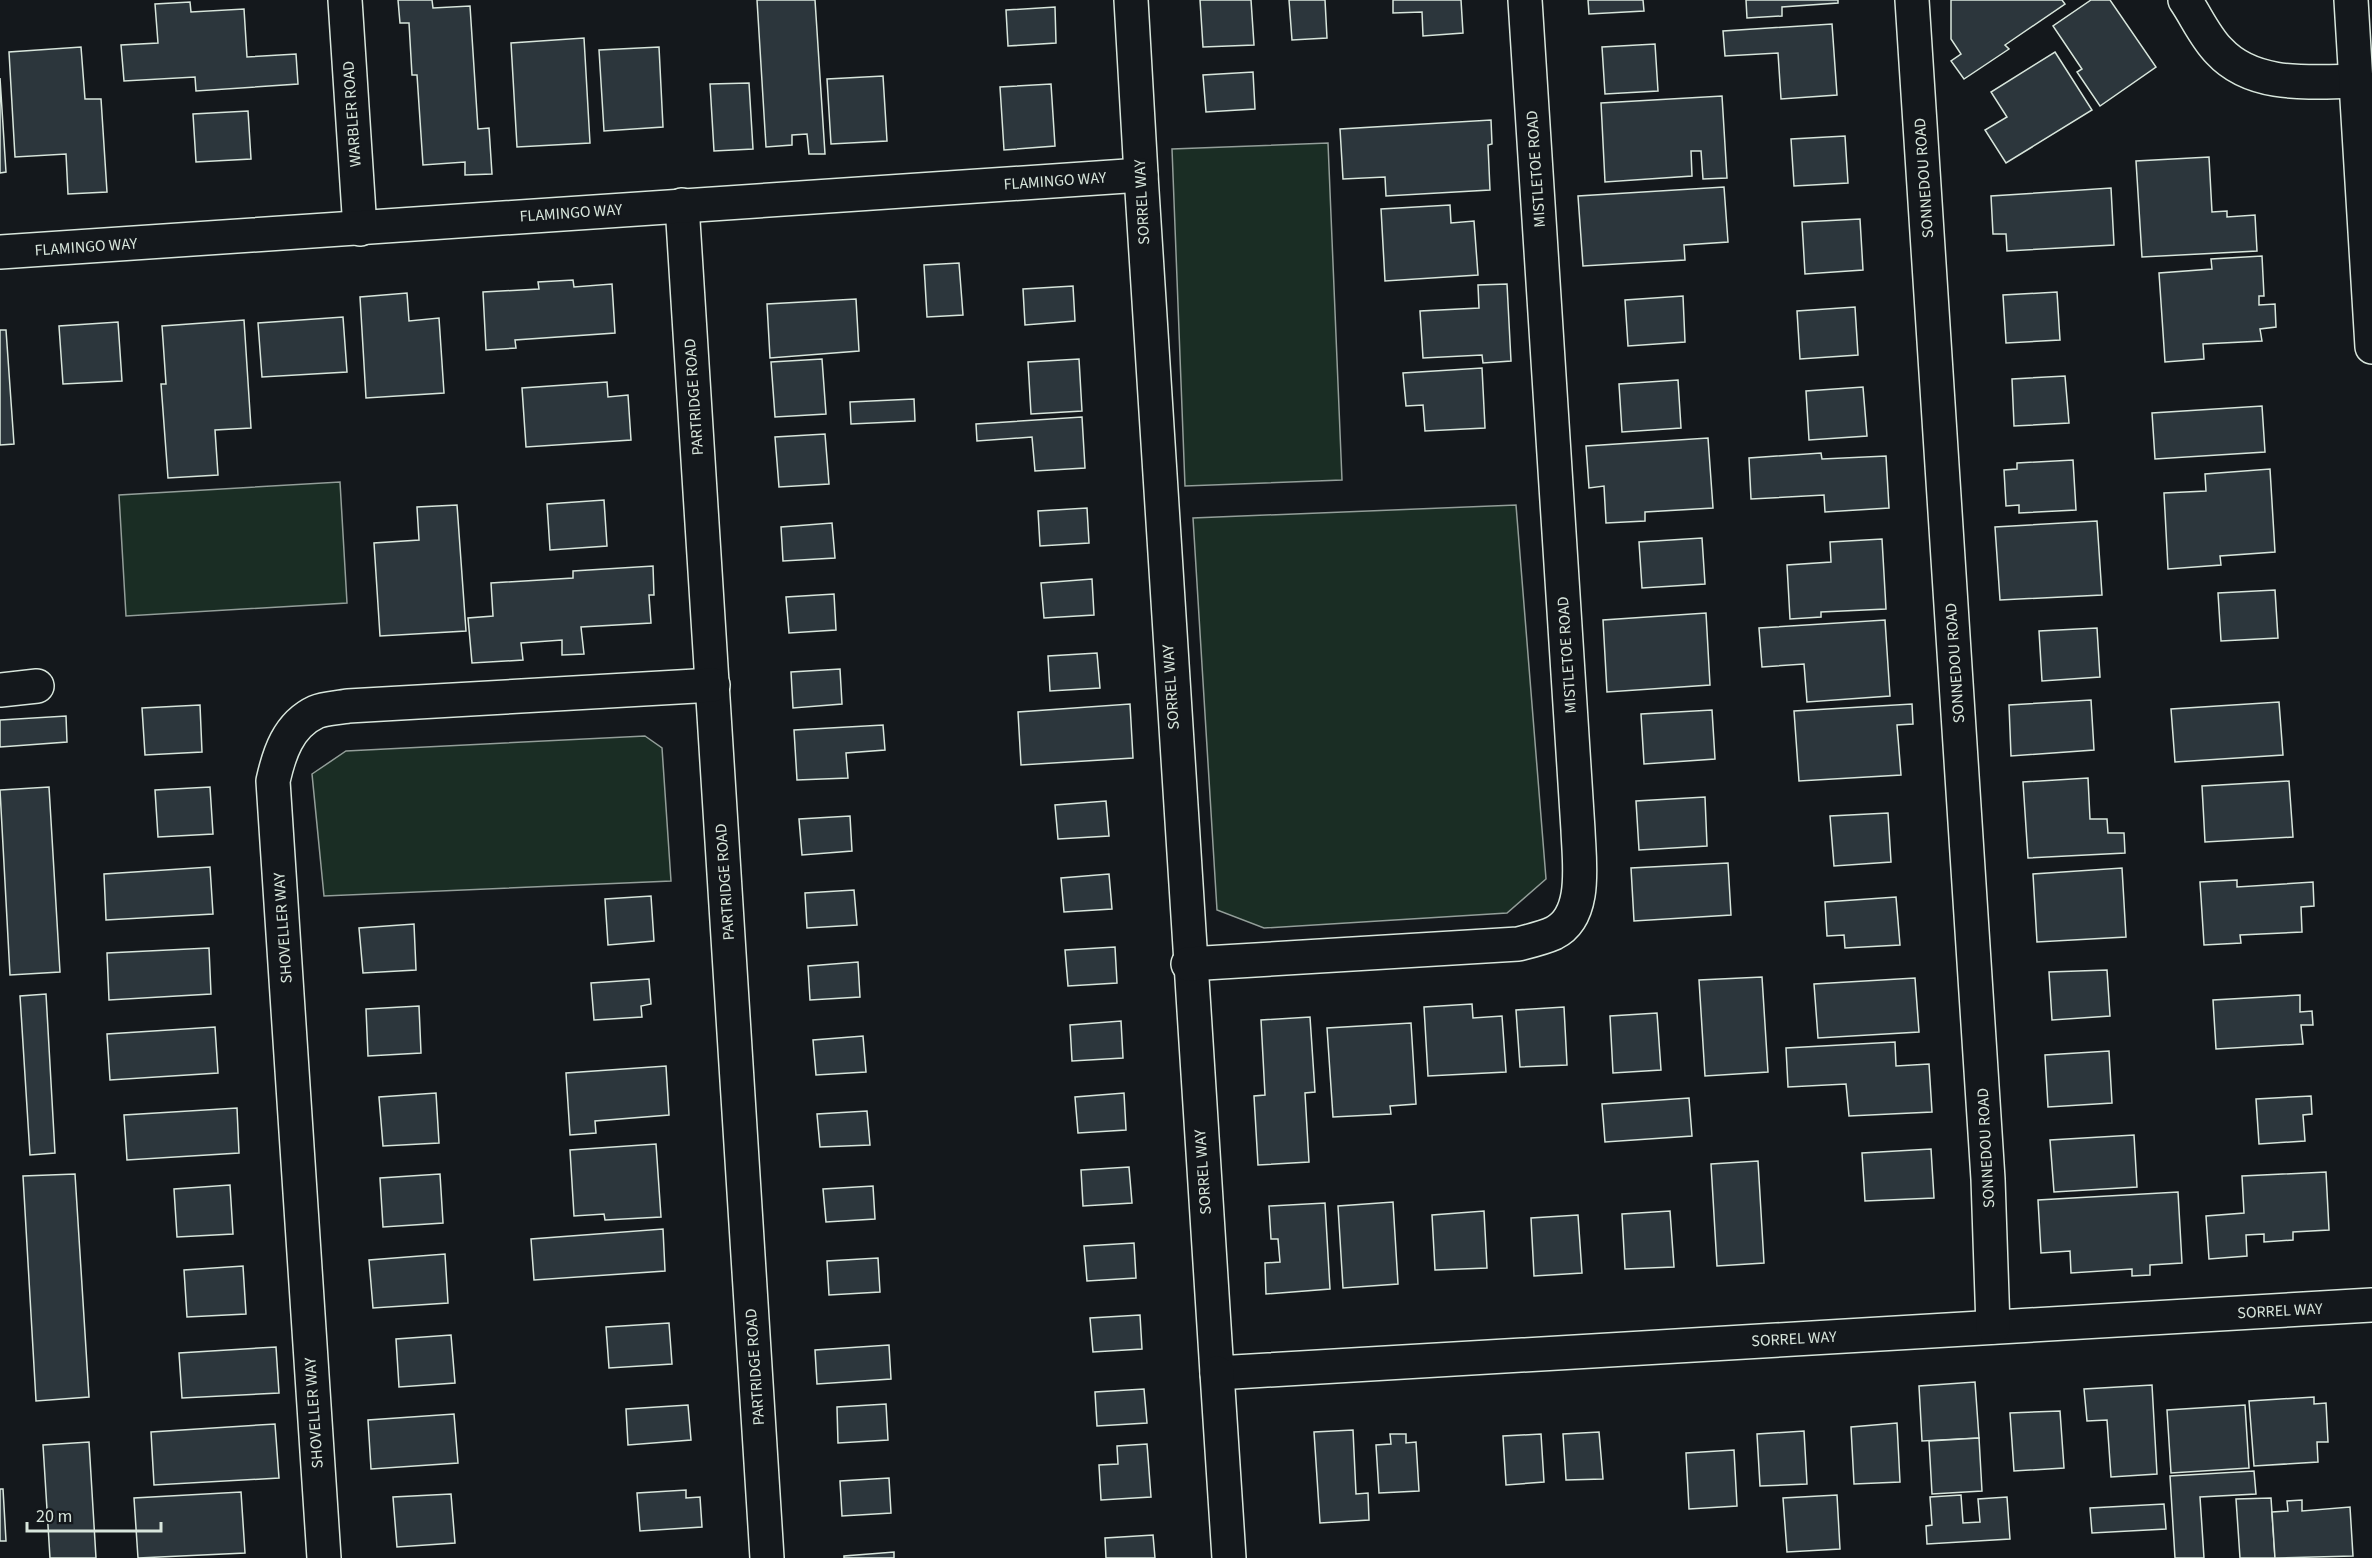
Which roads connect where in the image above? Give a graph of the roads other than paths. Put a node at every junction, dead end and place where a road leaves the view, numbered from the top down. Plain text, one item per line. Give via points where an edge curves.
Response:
1 (345, 0) edge
2 (1131, 0) edge
3 (1525, 0) edge
4 (1912, 0) edge
5 (2185, 0) edge
6 (2351, 0) edge
7 (2356, 81) junction
8 (1141, 175) junction
9 (682, 205) junction
10 (360, 229) junction
11 (0, 252) edge
12 (2372, 347) edge
13 (713, 685) junction
14 (37, 686) dead end
15 (0, 690) edge
16 (1188, 964) junction
17 (2372, 1305) edge
18 (1994, 1327) junction
19 (1217, 1373) junction
20 (324, 1558) edge
21 (767, 1558) edge
22 (1229, 1558) edge

1 - 10 street, WARBLER ROAD
2 - 8 street, SORREL WAY
3 - 16 street, MISTLETOE ROAD via 1578,830 1580,887 1573,913 1555,932 1518,944
4 - 18 street, SONNEDOU ROAD via 1988,1179
5 - 7 street via 2218,51 2247,72 2307,82
6 - 7 street
7 - 12 street
8 - 9 street, FLAMINGO WAY
8 - 16 street, SORREL WAY
9 - 10 street, FLAMINGO WAY
9 - 13 street, PARTRIDGE ROAD
10 - 11 street, FLAMINGO WAY
13 - 20 street, SHOVELLER WAY via 348,706 316,712 298,724 278,756 273,781
13 - 21 street, PARTRIDGE ROAD
14 - 15 street
16 - 19 street, SORREL WAY
17 - 18 street, SORREL WAY
18 - 19 street, SORREL WAY
19 - 22 street, SORREL WAY

